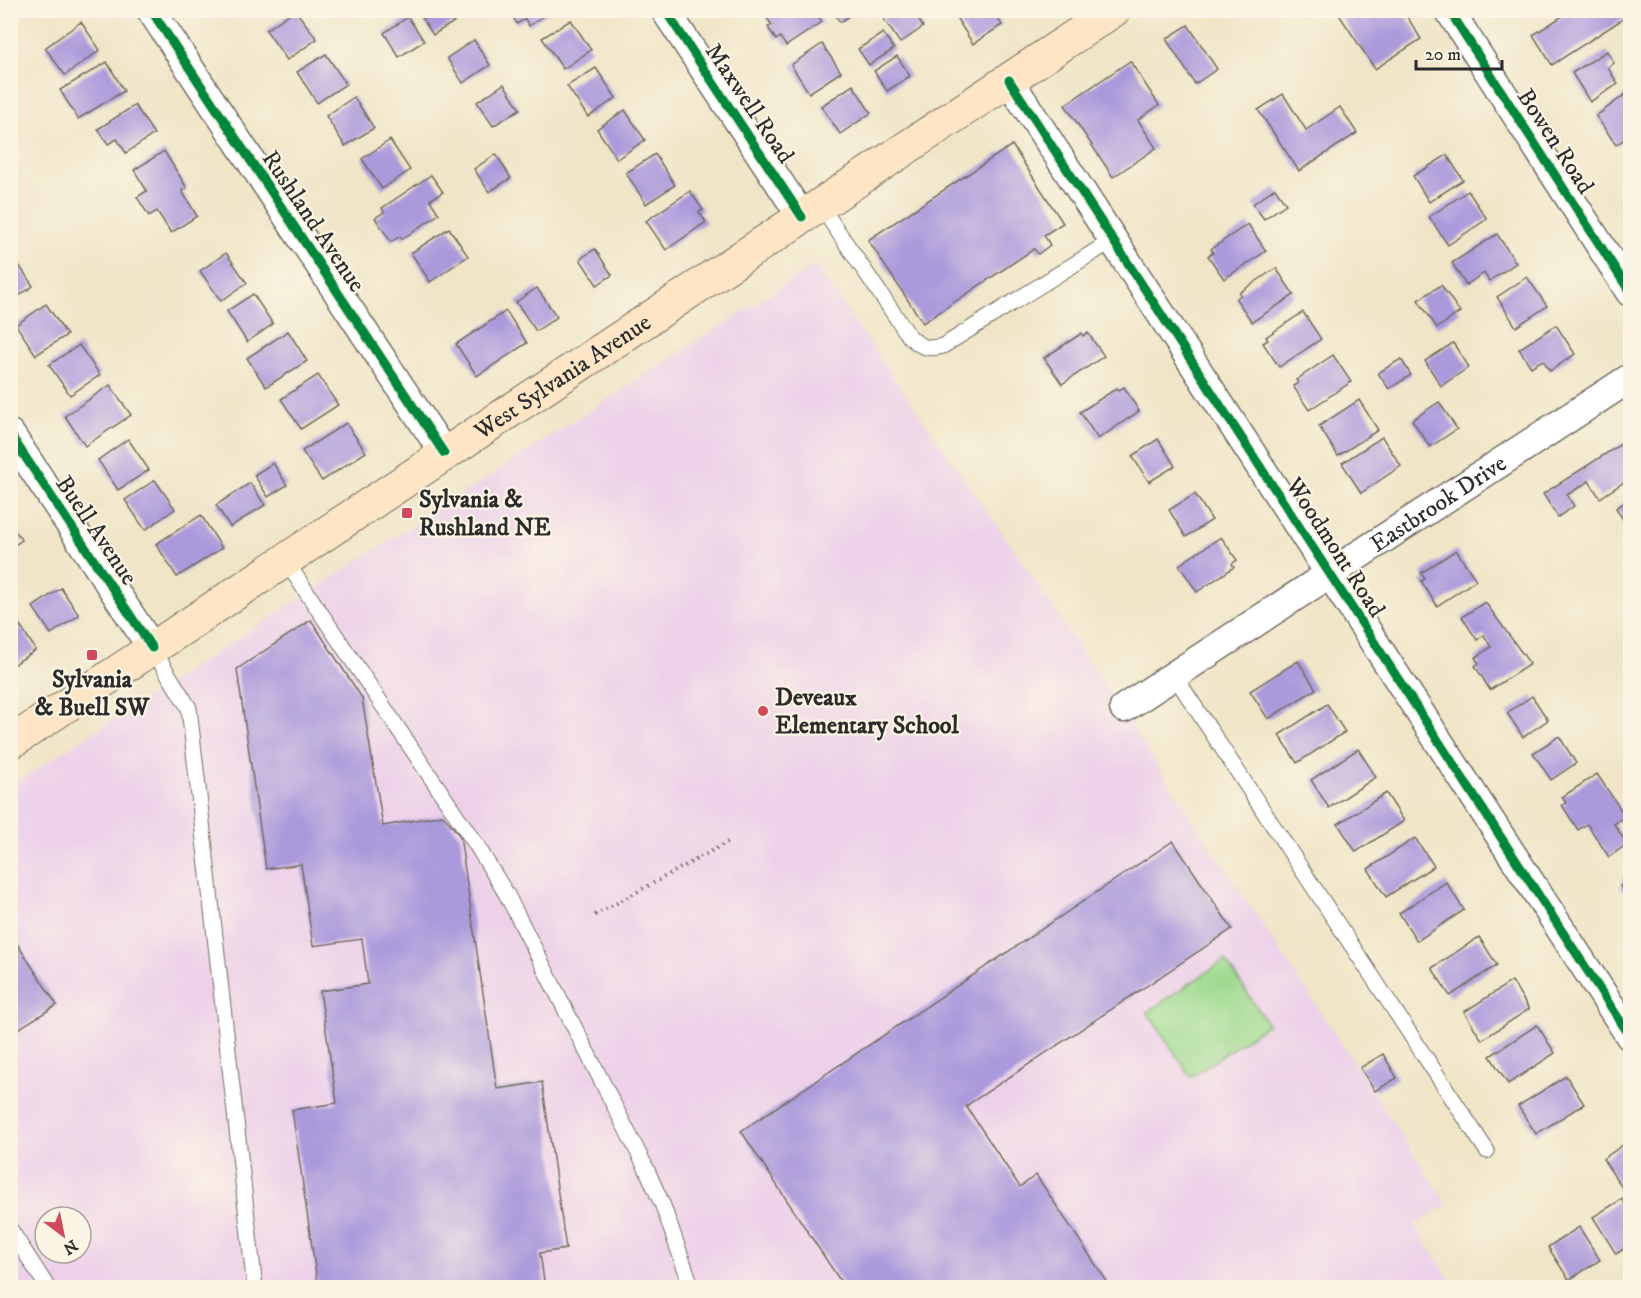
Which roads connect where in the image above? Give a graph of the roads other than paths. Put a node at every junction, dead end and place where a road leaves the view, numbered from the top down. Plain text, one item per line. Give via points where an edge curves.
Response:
1 (151, 10) edge
2 (665, 10) edge
3 (1449, 10) edge
4 (1095, 16) edge
5 (1009, 80) junction
6 (811, 211) junction
7 (1113, 240) junction
8 (1630, 292) edge
9 (1630, 378) edge
10 (10, 434) edge
11 (444, 453) junction
12 (285, 560) junction
13 (1330, 574) junction
14 (152, 648) junction
15 (1174, 675) junction
16 (1124, 708) dead end
17 (10, 743) edge
18 (1630, 1036) edge
19 (1487, 1151) dead end
20 (10, 1229) edge
21 (48, 1287) edge
22 (255, 1287) edge
23 (692, 1287) edge

1 - 11 street, Rushland Avenue
2 - 6 street, Maxwell Road
3 - 8 street, Bowen Road
4 - 5 main road, West Sylvania Avenue
5 - 6 main road, West Sylvania Avenue
5 - 7 street, Woodmont Road
6 - 7 lane via 909,336 920,346 933,349 944,346
6 - 11 main road, West Sylvania Avenue
7 - 13 street, Woodmont Road
9 - 13 street, Eastbrook Drive
10 - 14 street, Buell Avenue
11 - 12 main road, West Sylvania Avenue
12 - 14 main road, West Sylvania Avenue
12 - 23 lane via 507,895 646,1168
13 - 15 street, Eastbrook Drive
13 - 18 street, Woodmont Road
14 - 17 main road, West Sylvania Avenue
14 - 22 lane via 189,708
15 - 16 street, Eastbrook Drive
15 - 19 lane
20 - 21 lane

